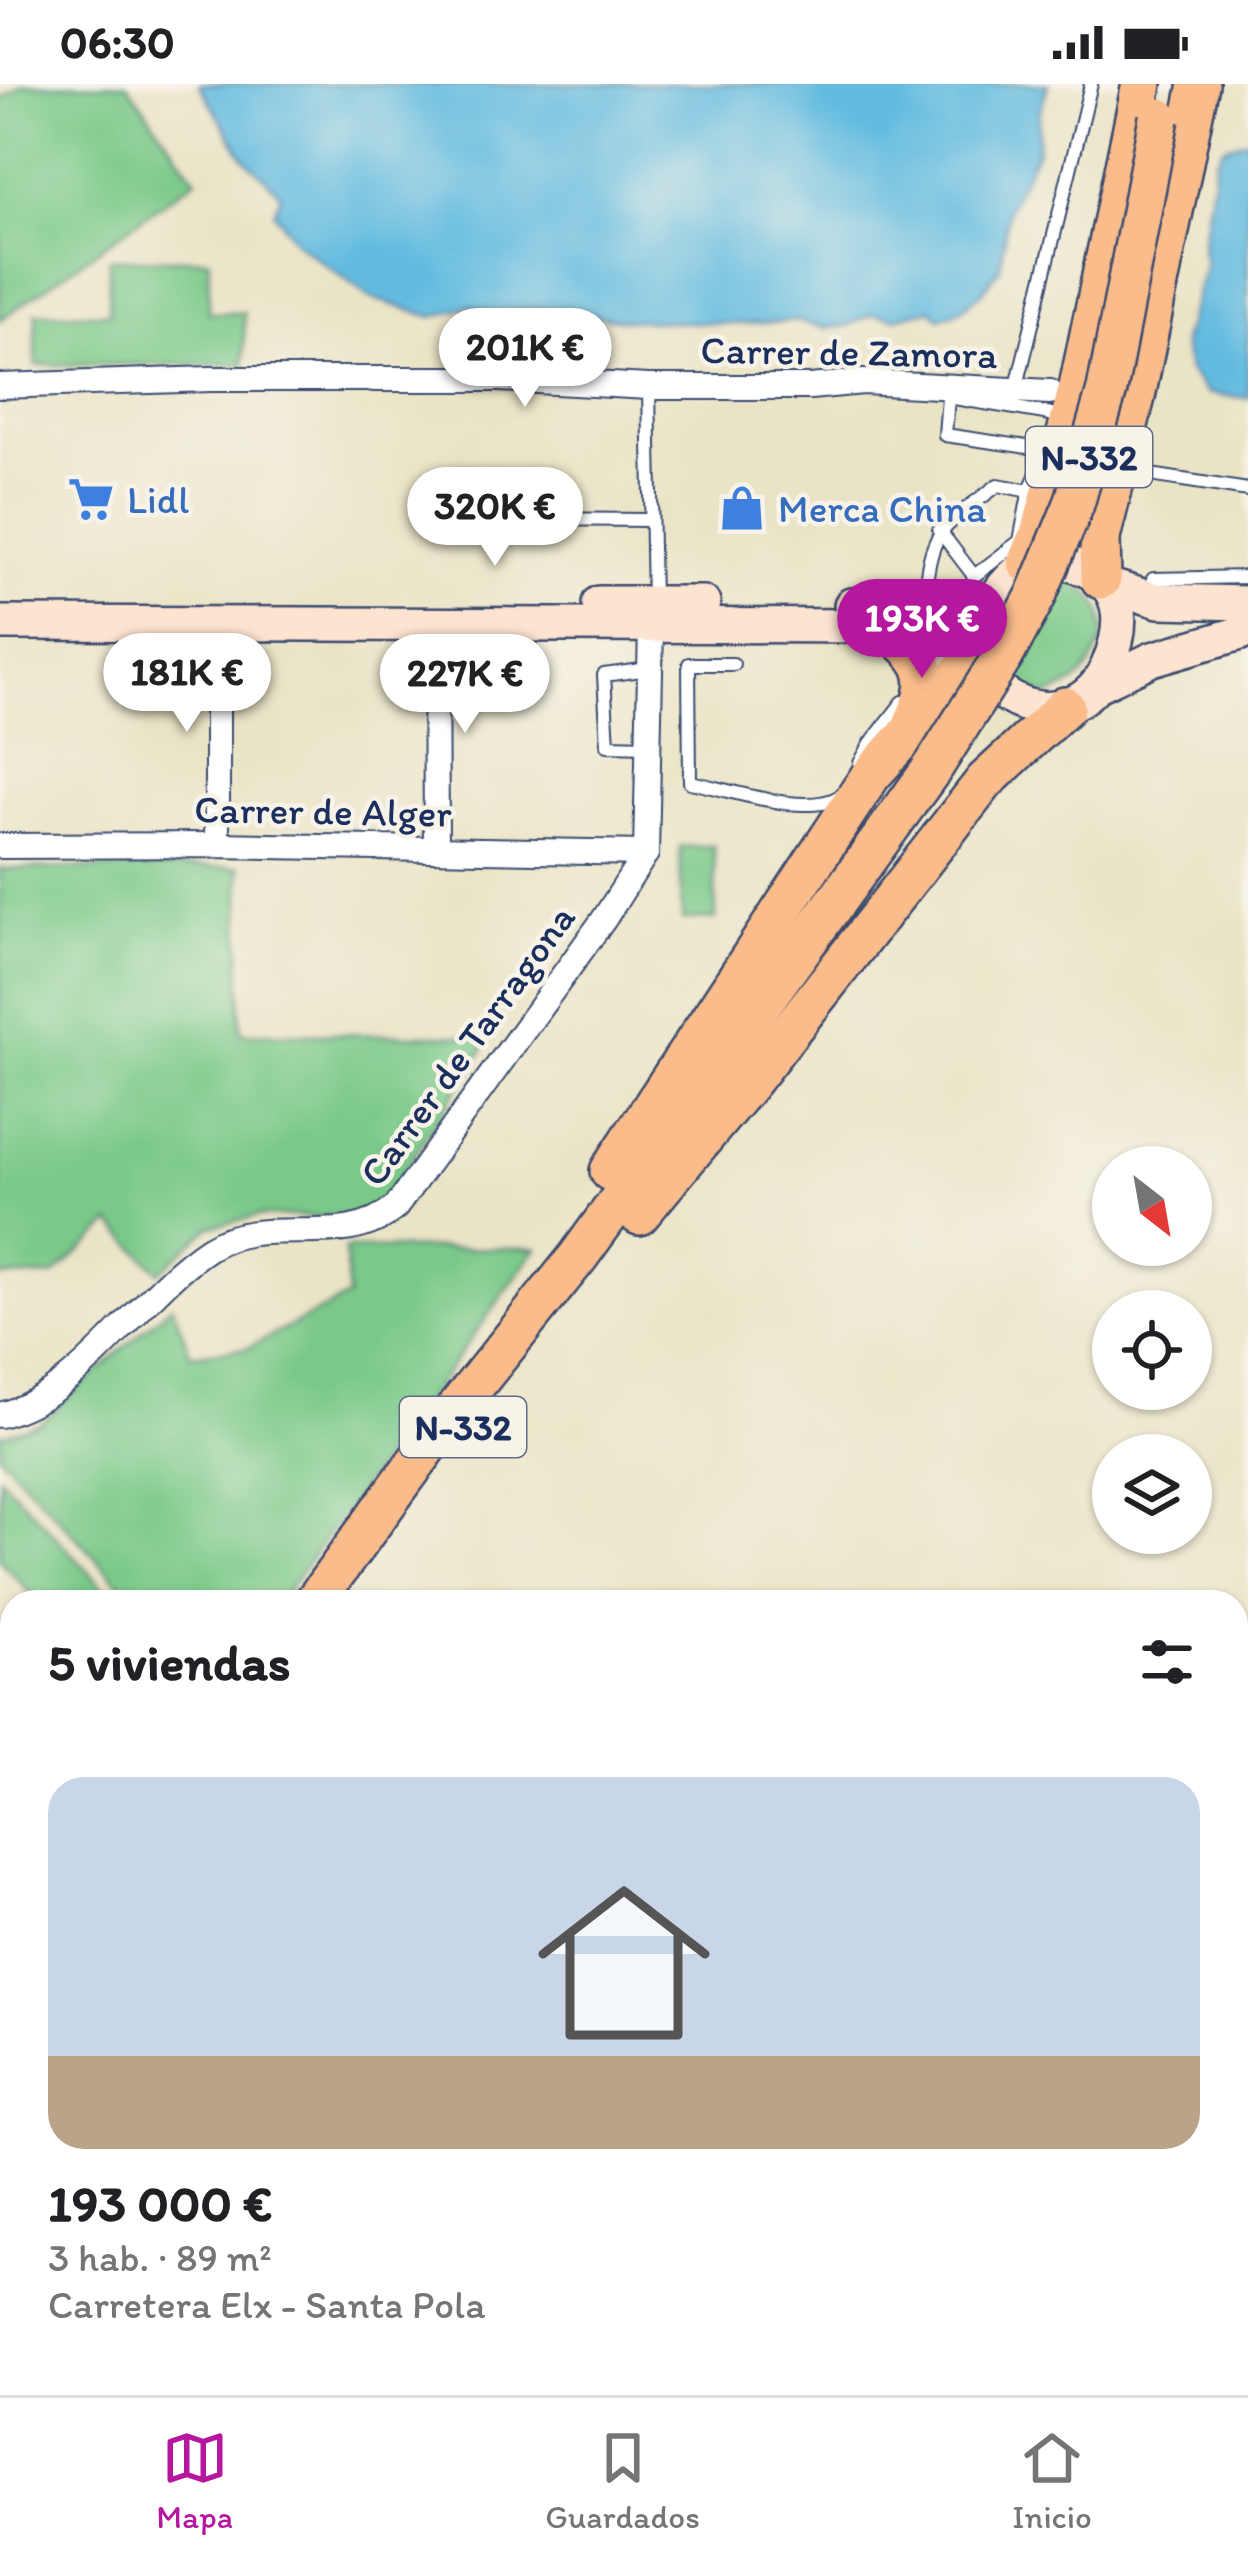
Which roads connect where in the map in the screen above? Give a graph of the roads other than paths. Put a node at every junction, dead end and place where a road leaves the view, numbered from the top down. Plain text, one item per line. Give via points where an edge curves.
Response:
1 (1091, 84) edge
2 (1199, 84) edge
3 (1156, 95) edge
4 (0, 386) edge
5 (650, 387) junction
6 (1016, 390) junction
7 (1050, 392) dead end
8 (1057, 435) junction
9 (1113, 487) junction
10 (1248, 490) edge
11 (1040, 493) junction
12 (524, 519) dead end
13 (650, 520) junction
14 (939, 530) junction
15 (1028, 563) junction
16 (1248, 577) edge
17 (1153, 579) dead end
18 (1106, 582) junction
19 (993, 600) junction
20 (0, 602) edge
21 (1248, 603) edge
22 (925, 605) junction
23 (652, 615) junction
24 (0, 623) edge
25 (435, 623) junction
26 (217, 624) junction
27 (885, 626) junction
28 (1248, 631) edge
29 (733, 664) dead end
30 (977, 664) junction
31 (924, 667) junction
32 (650, 669) junction
33 (1100, 684) junction
34 (1065, 707) junction
35 (910, 729) junction
36 (648, 746) junction
37 (218, 844) junction
38 (0, 846) edge
39 (436, 849) junction
40 (601, 852) junction
41 (646, 853) junction
42 (617, 898) junction
43 (465, 1409) junction
44 (0, 1415) edge
45 (323, 1590) edge
46 (342, 1590) edge

1 - 6 lane
2 - 9 highway
3 - 8 highway
3 - 43 highway, N-332, bridge via 1107,390 1074,504 1025,616 934,766
4 - 5 street, Carrer de Zamora via 407,379
5 - 6 street, Carrer de Zamora via 863,382
5 - 13 lane
6 - 7 street, Carrer de Zamora
8 - 8 lane via 945,435 948,397 1051,414
8 - 11 highway
9 - 10 lane
9 - 11 highway
9 - 18 highway via 1100,538
11 - 14 lane via 998,485
11 - 14 lane via 1020,541 974,576
11 - 15 highway via 1042,530
12 - 13 lane
13 - 23 lane
14 - 22 lane
15 - 18 main road via 1069,562
15 - 19 main road
16 - 17 lane
18 - 21 main road via 1159,601
18 - 33 main road via 1120,610 1119,634
19 - 22 main road
19 - 30 main road via 981,622
20 - 23 main road
22 - 23 main road
23 - 25 main road
23 - 27 main road
23 - 32 street
24 - 26 main road
25 - 26 main road
25 - 39 street
26 - 37 street
27 - 30 main road
27 - 31 highway
28 - 33 main road via 1152,659
29 - 31 lane via 689,664 690,782 827,804
30 - 34 main road via 1010,697
30 - 35 highway
31 - 35 highway via 928,682
32 - 36 street
32 - 36 lane via 604,675 608,745
33 - 34 main road
34 - 43 highway via 985,781 748,1083
35 - 43 highway via 871,776
36 - 41 street
37 - 38 street, Carrer de Alger
37 - 39 street, Carrer de Alger
39 - 40 street, Carrer de Alger
40 - 41 street, Carrer de Alger
40 - 42 street, Carrer de Tarragona
41 - 42 street, Carrer de Tarragona
42 - 44 street, Carrer de Tarragona via 383,1219 224,1241 64,1381
43 - 45 highway, N-332
43 - 46 highway, N-332

